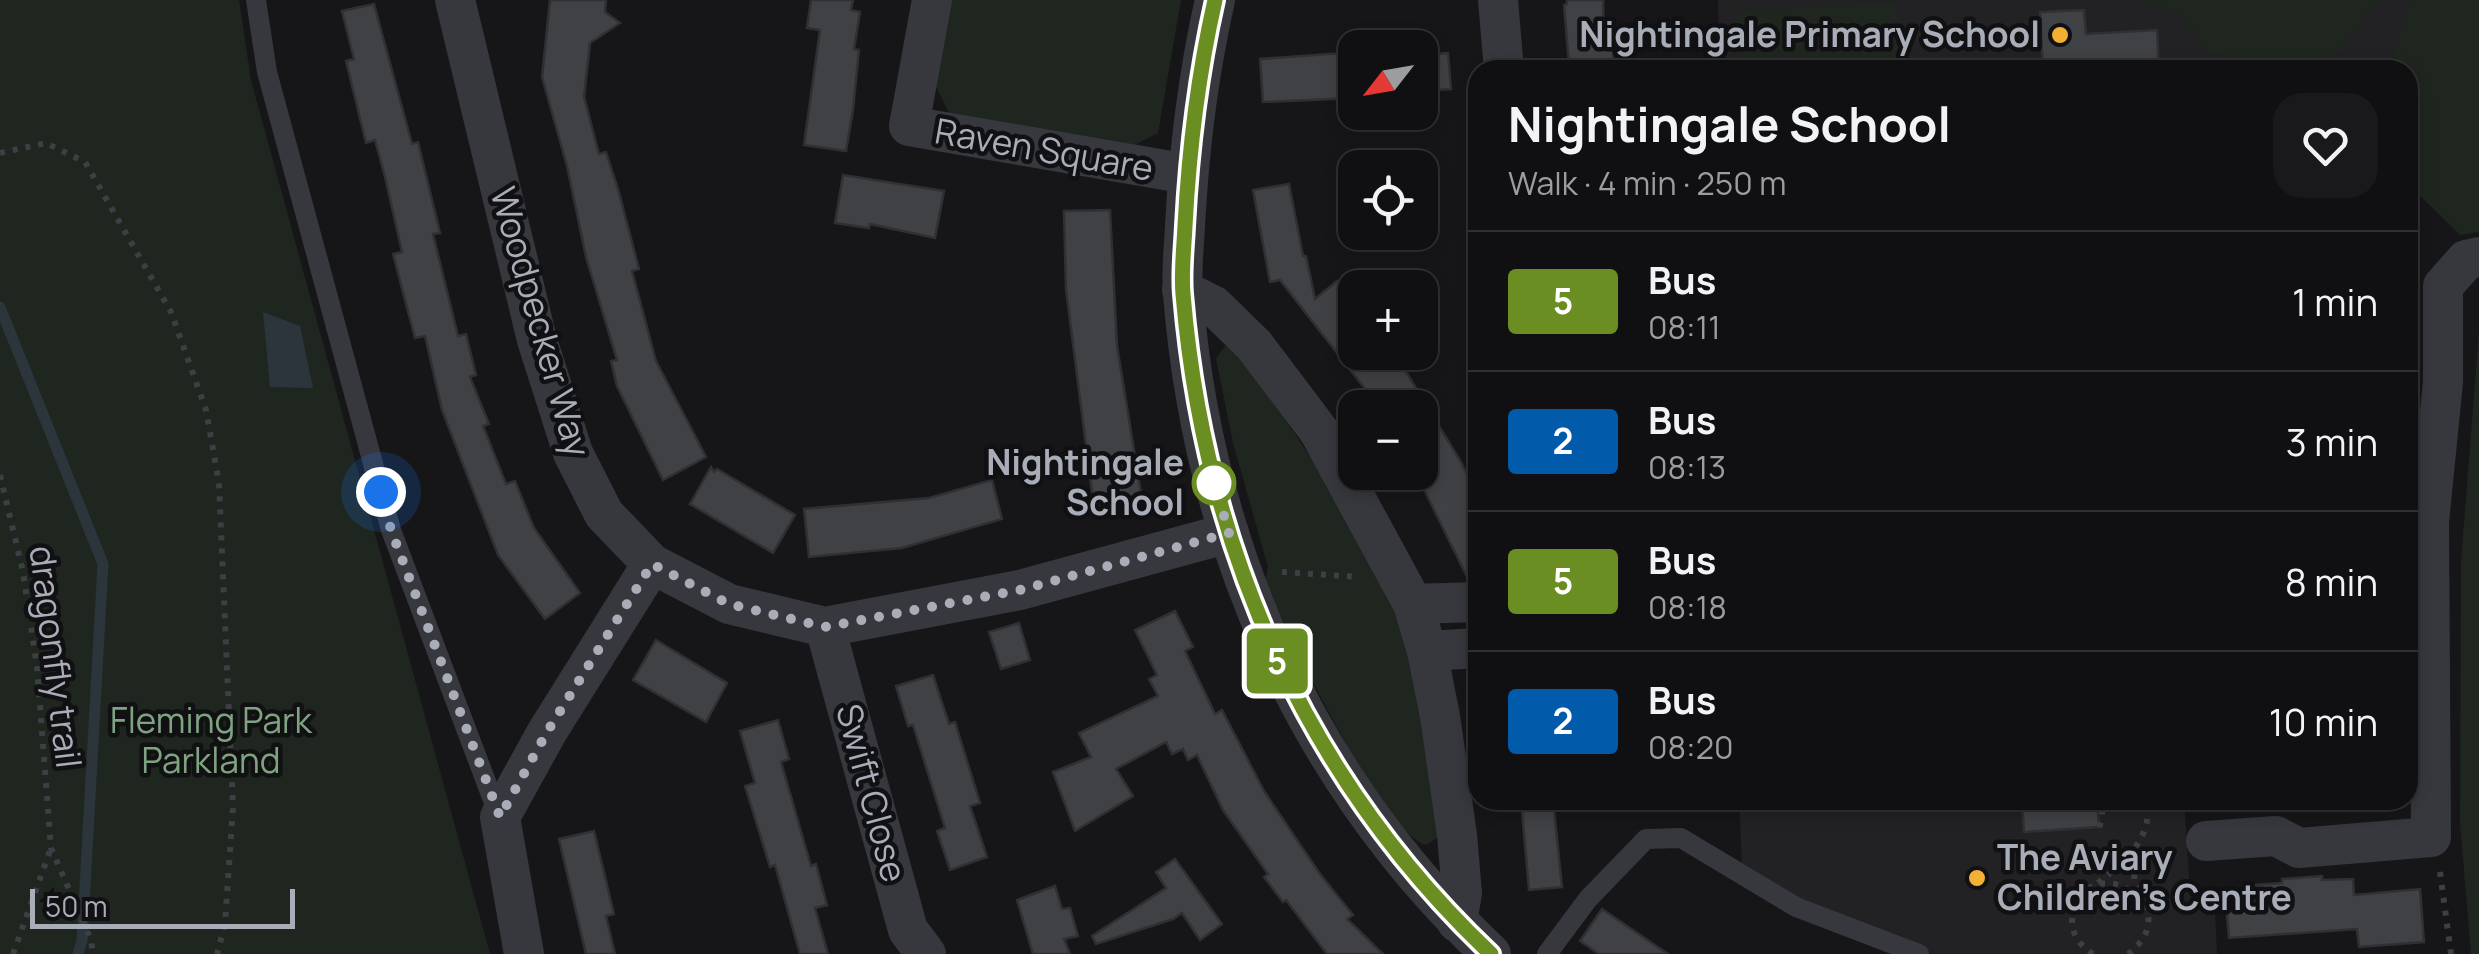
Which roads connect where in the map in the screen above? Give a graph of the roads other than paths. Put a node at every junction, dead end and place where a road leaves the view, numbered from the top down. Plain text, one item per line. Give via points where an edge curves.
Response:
1 (256, 0) edge
2 (455, 0) edge
3 (932, 0) edge
4 (1215, 0) edge
5 (1498, 0) edge
6 (1503, 60) edge
7 (1188, 174) junction
8 (2479, 257) edge
9 (1182, 290) junction
10 (2418, 523) edge
11 (1235, 551) junction
12 (652, 564) junction
13 (1407, 592) junction
14 (1468, 601) edge
15 (825, 627) junction
16 (1468, 649) edge
17 (1427, 651) junction
18 (500, 817) junction
19 (2206, 842) dead end
20 (1457, 922) junction
21 (524, 954) edge
22 (926, 954) edge
23 (1491, 954) edge
24 (1547, 954) edge
25 (1919, 954) edge

1 - 18 lane via 267,72 391,530
2 - 12 street, Woodpecker Way via 537,340 573,453 604,514
3 - 7 street, Raven Square via 909,126
4 - 7 street
5 - 6 street
7 - 9 street
8 - 10 street via 2466,260 2443,286 2443,382
9 - 11 street via 1211,471
9 - 13 street via 1214,306 1254,345 1308,416
10 - 19 street via 2431,837 2299,848 2276,836
11 - 15 street, Woodpecker Way
11 - 20 street via 1283,674 1321,745 1403,860
12 - 15 street, Woodpecker Way via 729,604
12 - 18 street
13 - 14 street
13 - 17 street
15 - 22 street, Swift Close via 908,930
16 - 17 street
17 - 20 street via 1457,835
18 - 21 street
20 - 23 street
24 - 25 lane via 1588,898 1646,839 1681,838 1796,907

